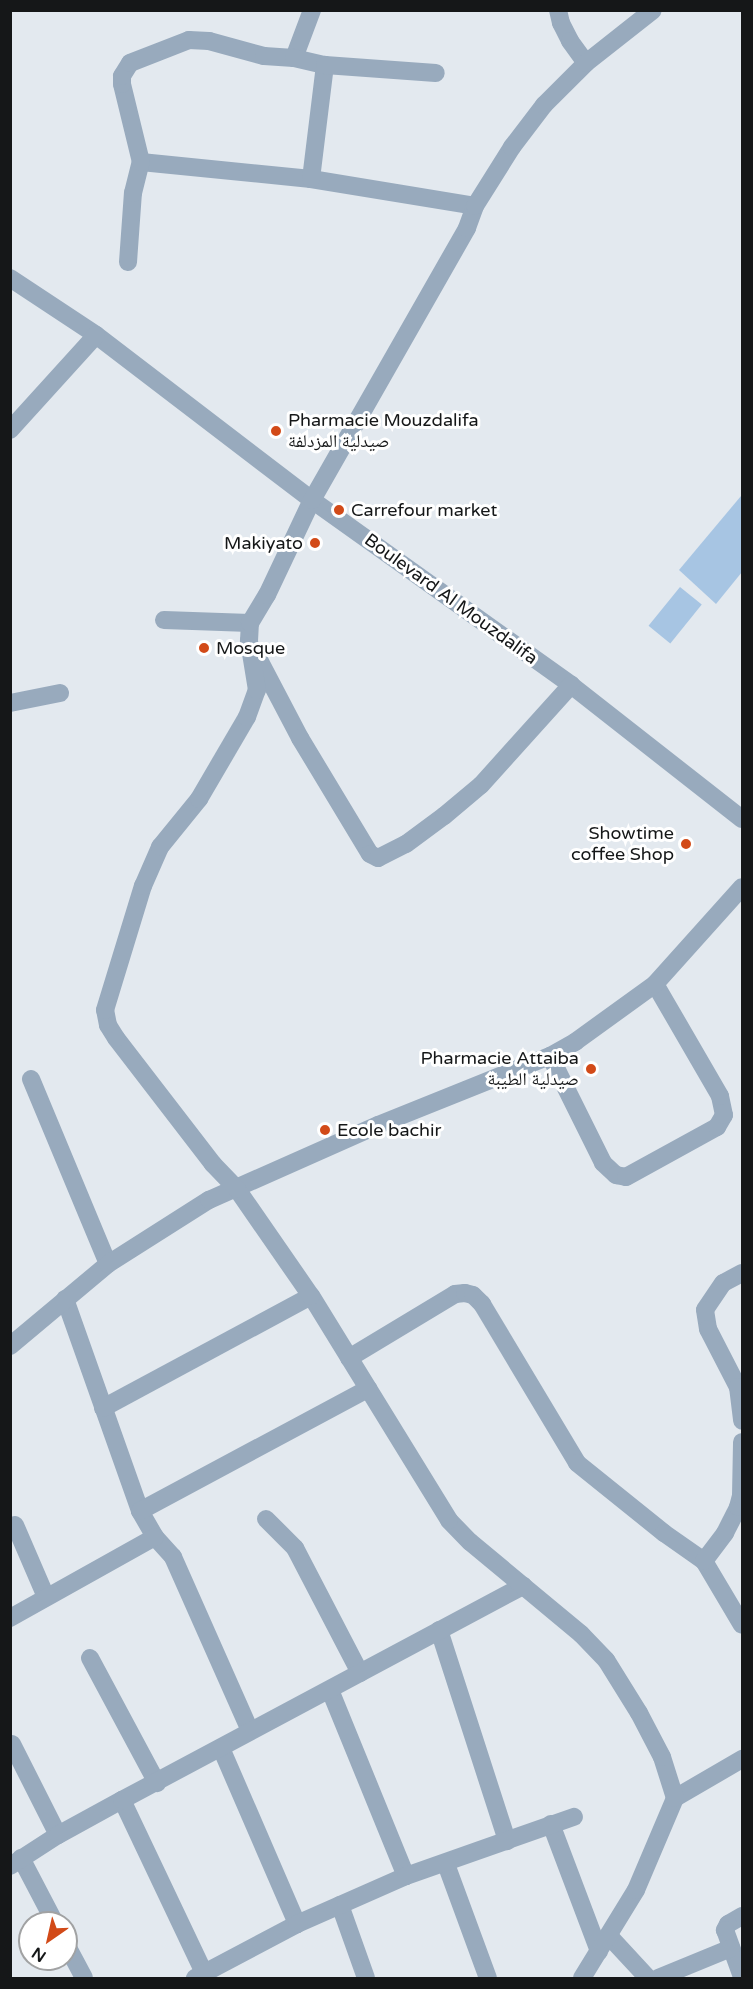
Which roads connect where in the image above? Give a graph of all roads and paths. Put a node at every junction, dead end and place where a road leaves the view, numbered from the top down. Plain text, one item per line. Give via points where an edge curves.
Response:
1 (312, 10) edge
2 (558, 10) edge
3 (653, 10) edge
4 (294, 58) junction
5 (586, 63) junction
6 (325, 65) junction
7 (436, 73) dead end
8 (141, 162) junction
9 (311, 179) junction
10 (475, 206) junction
11 (128, 262) dead end
12 (10, 278) edge
13 (96, 335) junction
14 (10, 430) edge
15 (312, 500) junction
16 (164, 620) dead end
17 (250, 632) junction
18 (571, 685) junction
19 (60, 693) dead end
20 (10, 703) edge
21 (742, 819) edge
22 (742, 887) edge
23 (655, 984) junction
24 (550, 1056) junction
25 (31, 1079) dead end
26 (237, 1189) junction
27 (108, 1264) junction
28 (742, 1273) edge
29 (311, 1296) junction
30 (65, 1299) junction
31 (10, 1346) edge
32 (349, 1358) junction
33 (368, 1389) junction
34 (104, 1408) junction
35 (742, 1421) edge
36 (742, 1442) edge
37 (140, 1511) junction
38 (266, 1519) dead end
39 (15, 1525) dead end
40 (155, 1536) junction
41 (704, 1561) junction
42 (523, 1586) junction
43 (46, 1597) junction
44 (10, 1618) edge
45 (742, 1624) edge
46 (439, 1630) junction
47 (90, 1658) dead end
48 (360, 1673) junction
49 (330, 1690) junction
50 (250, 1731) junction
51 (12, 1744) edge
52 (221, 1748) junction
53 (742, 1759) edge
54 (157, 1783) junction
55 (675, 1798) junction
56 (122, 1800) junction
57 (574, 1817) dead end
58 (551, 1824) junction
59 (58, 1835) junction
60 (507, 1841) junction
61 (16, 1862) edge
62 (446, 1864) junction
63 (406, 1876) junction
64 (340, 1905) junction
65 (47, 1911) edge
66 (742, 1916) edge
67 (297, 1924) junction
68 (604, 1944) junction
69 (731, 1948) junction
70 (200, 1976) edge
71 (742, 1977) edge
72 (366, 1978) edge
73 (488, 1978) edge
74 (582, 1978) edge
75 (648, 1978) edge
76 (658, 1978) edge

1 - 4 street
2 - 5 street via 570,41
3 - 5 street
4 - 6 street
4 - 8 street via 264,56 209,41 189,40 130,63 122,84
5 - 10 street via 544,105
6 - 7 street
6 - 9 street
8 - 9 street
8 - 11 street via 133,193
9 - 10 street
10 - 15 street
12 - 13 street, Boulevard Al Mouzdalifa
13 - 14 street
13 - 15 street, Boulevard Al Mouzdalifa
15 - 17 street
15 - 18 street, Boulevard Al Mouzdalifa
16 - 17 street
17 - 18 street via 300,738 369,854 378,858 406,844 481,785
17 - 26 street via 256,690 247,717 200,799 160,847 143,886 105,1010 116,1038 213,1164
18 - 21 street, Boulevard Al Mouzdalifa
19 - 20 street
22 - 23 street
23 - 24 street via 603,1024
23 - 24 street via 720,1096 724,1115 717,1127 626,1177 616,1175 603,1163
24 - 26 street via 378,1125
25 - 27 street
26 - 27 street via 209,1200
26 - 29 street
27 - 30 street
28 - 35 street via 723,1283 705,1310 708,1329 738,1387
29 - 32 street
29 - 34 street
30 - 31 street
30 - 34 street
32 - 33 street
32 - 41 street via 455,1294 473,1295 577,1463
33 - 37 street
33 - 42 street via 448,1520
34 - 37 street
36 - 41 street via 738,1507
37 - 40 street
38 - 48 street via 295,1548
39 - 43 street
40 - 43 street
40 - 50 street via 173,1557
41 - 45 street
42 - 46 street
42 - 55 street via 606,1660 662,1757
43 - 44 street
46 - 48 street
46 - 60 street
47 - 54 street
48 - 49 street
49 - 50 street
49 - 63 street
50 - 52 street
51 - 59 street
52 - 54 street
52 - 67 street
53 - 55 street
54 - 56 street
55 - 68 street via 636,1890
56 - 59 street
56 - 70 street
57 - 58 street
58 - 60 street
58 - 68 street
59 - 61 street
60 - 62 street
61 - 65 street
62 - 63 street
62 - 73 street
63 - 64 street
64 - 67 street
64 - 72 street
66 - 69 street via 725,1930
67 - 70 street
68 - 74 street
68 - 75 street
69 - 71 street
69 - 76 street

